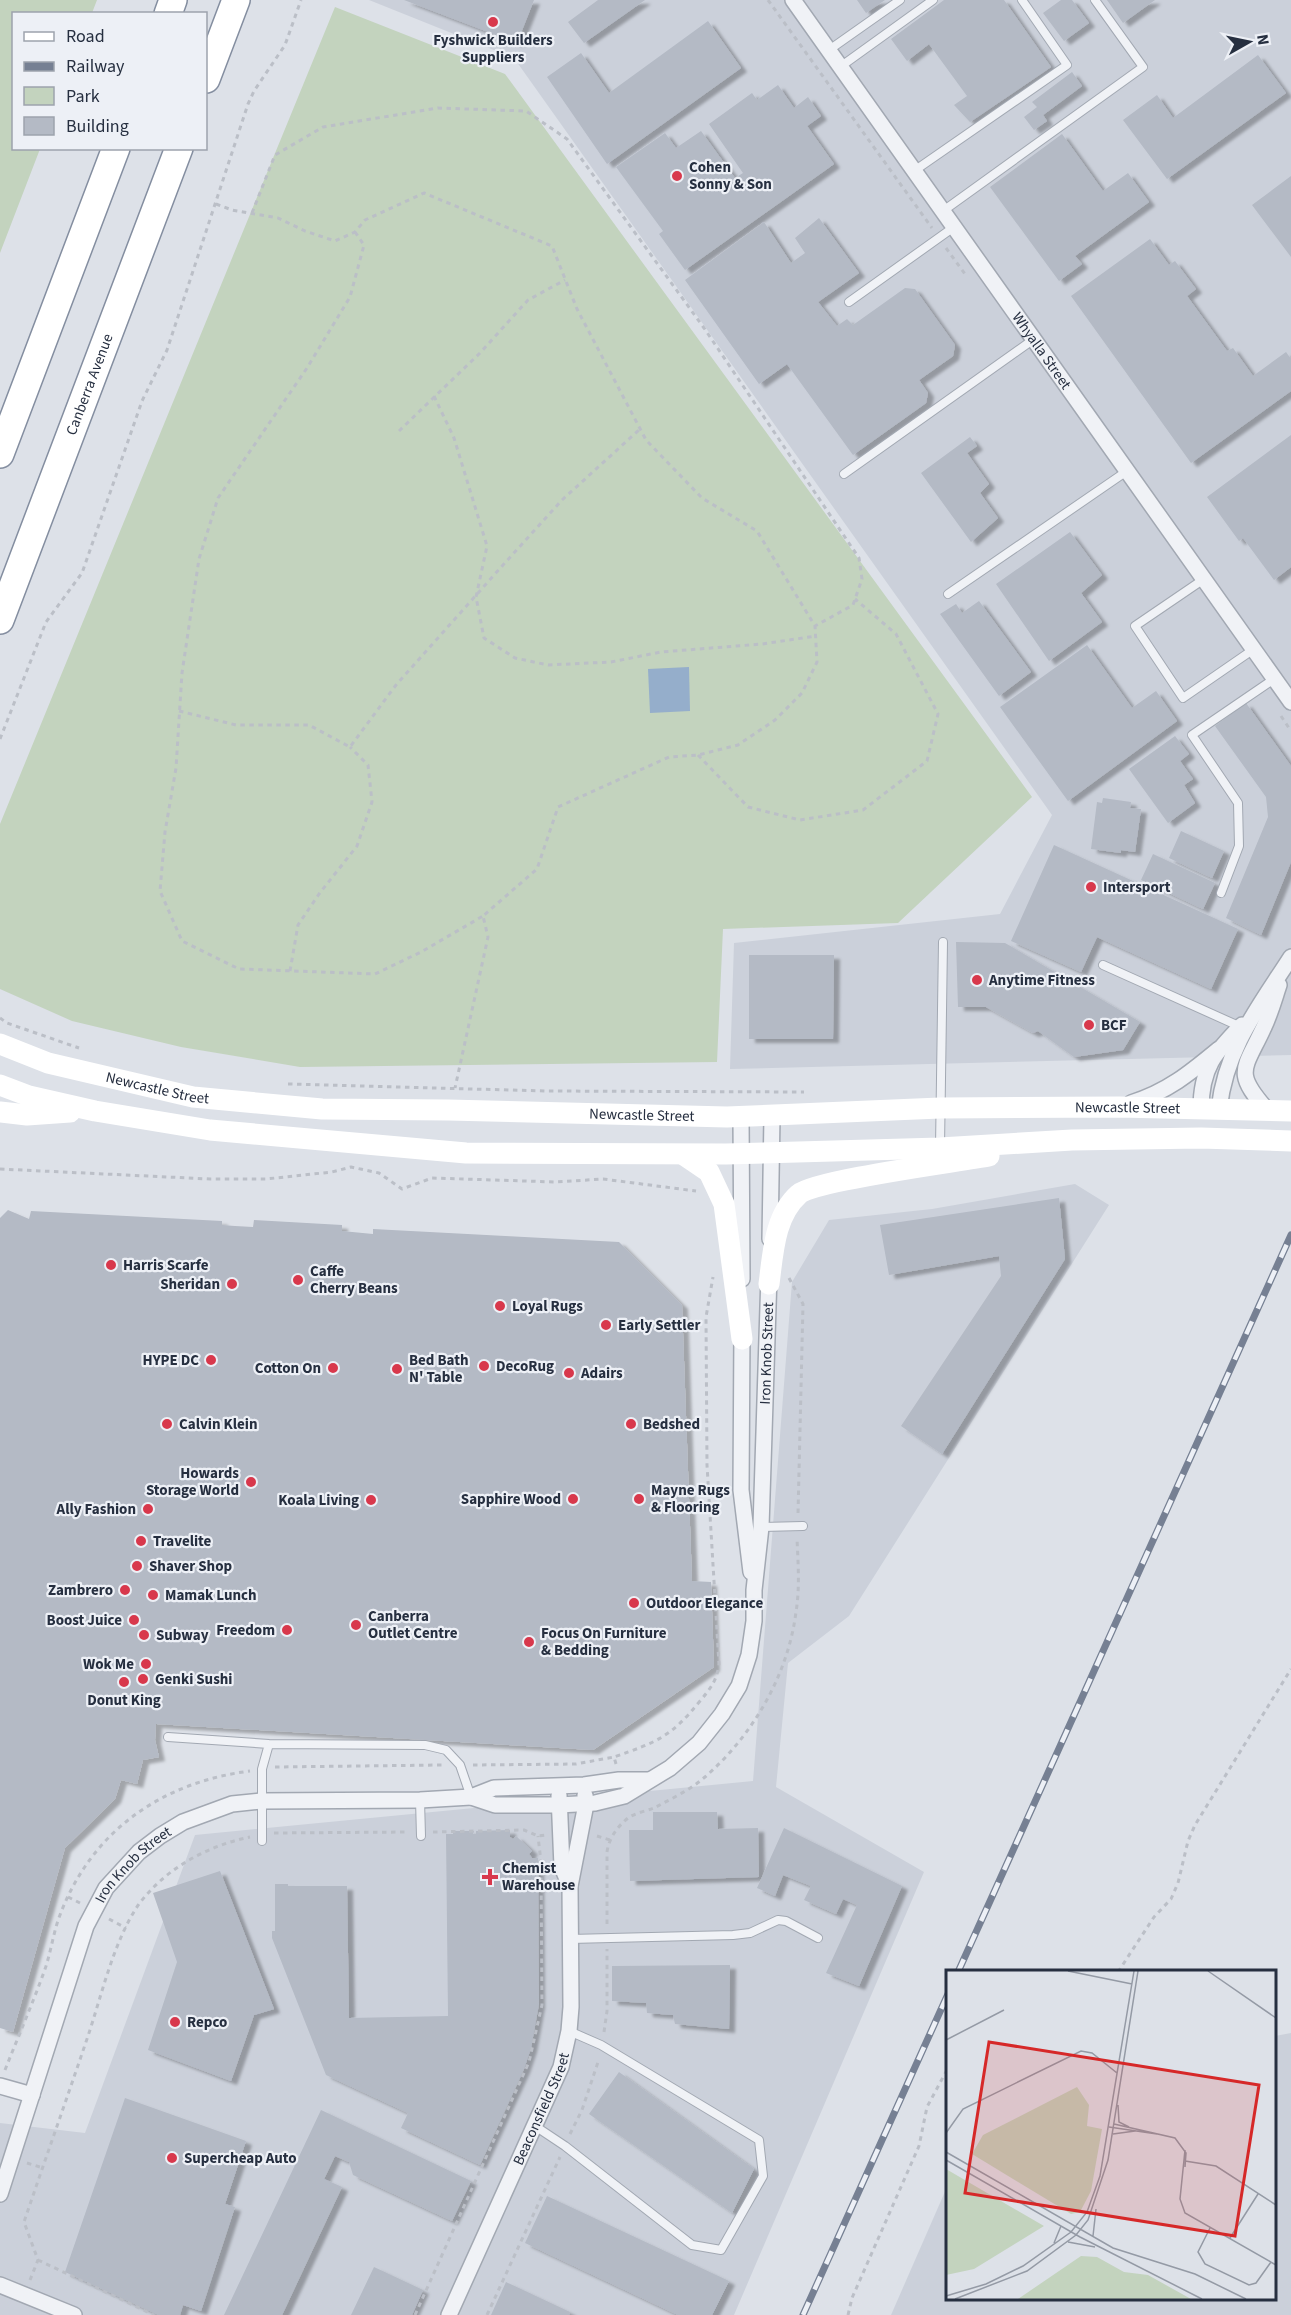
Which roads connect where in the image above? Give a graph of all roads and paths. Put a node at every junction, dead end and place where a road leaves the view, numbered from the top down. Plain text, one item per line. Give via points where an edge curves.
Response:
1 (236, 0) edge
2 (301, 0) edge
3 (793, 0) edge
4 (900, 0) edge
5 (933, 0) edge
6 (1022, 0) edge
7 (1095, 0) edge
8 (829, 50) junction
9 (840, 67) junction
10 (207, 77) edge
11 (115, 150) edge
12 (178, 150) edge
13 (914, 171) junction
14 (216, 204) junction
15 (943, 211) junction
16 (252, 213) junction
17 (954, 227) junction
18 (355, 232) junction
19 (565, 280) junction
20 (849, 302) dead end
21 (1034, 339) junction
22 (434, 396) junction
23 (640, 429) junction
24 (399, 431) dead end
25 (0, 454) edge
26 (1127, 471) junction
27 (844, 474) dead end
28 (1204, 579) junction
29 (948, 594) dead end
30 (476, 597) junction
31 (855, 599) junction
32 (0, 620) edge
33 (816, 626) junction
34 (816, 636) junction
35 (1254, 649) junction
36 (1274, 679) junction
37 (1291, 702) edge
38 (179, 711) junction
39 (0, 739) edge
40 (350, 747) junction
41 (698, 755) junction
42 (1221, 893) dead end
43 (483, 916) junction
44 (942, 942) dead end
45 (1288, 961) edge
46 (1103, 965) dead end
47 (290, 971) junction
48 (0, 1018) edge
49 (1246, 1022) junction
50 (0, 1044) edge
51 (81, 1049) dead end
52 (1219, 1049) junction
53 (285, 1084) dead end
54 (0, 1085) edge
55 (455, 1088) junction
56 (807, 1092) dead end
57 (1119, 1107) junction
58 (940, 1108) junction
59 (1210, 1109) junction
60 (1268, 1110) junction
61 (95, 1111) junction
62 (1291, 1111) edge
63 (0, 1112) edge
64 (741, 1116) junction
65 (772, 1116) junction
66 (1209, 1139) junction
67 (1072, 1140) junction
68 (1288, 1141) edge
69 (940, 1148) junction
70 (772, 1153) junction
71 (742, 1154) junction
72 (684, 1155) junction
73 (0, 1169) edge
74 (705, 1192) dead end
75 (713, 1273) dead end
76 (769, 1284) junction
77 (742, 1339) junction
78 (744, 1526) junction
79 (803, 1526) dead end
80 (761, 1527) junction
81 (754, 1590) junction
82 (1291, 1669) edge
83 (168, 1737) dead end
84 (269, 1744) junction
85 (619, 1780) junction
86 (648, 1780) junction
87 (584, 1785) junction
88 (558, 1786) junction
89 (624, 1796) junction
90 (471, 1797) junction
91 (420, 1800) junction
92 (261, 1801) junction
93 (559, 1804) junction
94 (585, 1804) junction
95 (630, 1817) dead end
96 (421, 1834) junction
97 (560, 1834) junction
98 (579, 1835) junction
99 (538, 1836) junction
100 (262, 1838) junction
101 (610, 1840) dead end
102 (570, 1887) junction
103 (818, 1938) dead end
104 (570, 1939) junction
105 (1119, 1970) edge
106 (569, 2031) junction
107 (946, 2072) edge
108 (0, 2086) edge
109 (32, 2095) junction
110 (535, 2126) junction
111 (0, 2194) edge
112 (38, 2260) junction
113 (0, 2285) edge
114 (24, 2295) junction
115 (74, 2315) edge
116 (154, 2315) edge
117 (416, 2315) edge
118 (449, 2315) edge
119 (848, 2315) edge

1 - 10 highway
2 - 14 path via 285,45 248,104
3 - 8 street, Whyalla Street
4 - 8 lane
5 - 9 lane
6 - 13 lane via 1067,65
7 - 15 lane via 1143,67
8 - 9 street, Whyalla Street
9 - 13 street, Whyalla Street
11 - 25 highway
12 - 32 highway, Canberra Avenue
13 - 15 street, Whyalla Street
14 - 16 path
14 - 39 path via 167,350 142,401 82,573 46,622
15 - 17 street, Whyalla Street
16 - 18 path via 278,218 335,241
16 - 31 path via 275,155 323,127 438,108 526,111 567,139 704,328 859,558 862,579
17 - 20 lane
17 - 21 street, Whyalla Street
18 - 19 path via 365,220 424,193 552,246
18 - 38 path via 364,245 350,297 307,368 218,498 199,559
19 - 22 path via 528,300
19 - 23 path
21 - 26 street, Whyalla Street
21 - 27 lane
22 - 24 path
22 - 30 path via 454,438 488,546
23 - 30 path via 562,500
23 - 33 path via 702,498 757,531
26 - 28 street, Whyalla Street
26 - 29 lane
28 - 35 street, Whyalla Street
28 - 35 lane via 1135,626 1183,698
30 - 34 path via 484,638 515,658 548,665 611,662 661,652
30 - 40 path via 396,685
31 - 33 path via 853,605
31 - 41 path via 896,634 938,714 927,761 862,810 800,820 748,807
33 - 34 path
34 - 41 path via 817,662 802,693 776,720 738,745
35 - 36 street, Whyalla Street
36 - 37 street, Whyalla Street
36 - 42 lane via 1192,735 1238,803 1239,846
38 - 40 path via 236,725 309,725
38 - 47 path via 160,891 182,941 239,969
40 - 47 path via 368,765 372,802 357,846 298,925
41 - 43 path via 669,757 558,807 537,869
43 - 47 path via 375,974
43 - 55 path via 488,937
44 - 58 lane
45 - 49 street
45 - 60 street via 1245,1068 1245,1079
46 - 49 lane
48 - 51 path
49 - 52 street
49 - 59 street
50 - 64 main road, Newcastle Street via 48,1063 193,1097 322,1109
52 - 57 street via 1165,1090
52 - 59 street via 1201,1088
53 - 55 path
54 - 61 main road, Newcastle Street
55 - 56 path
57 - 58 main road, Newcastle Street
57 - 59 main road, Newcastle Street
58 - 65 main road, Newcastle Street
58 - 69 lane
59 - 60 main road, Newcastle Street
59 - 66 main road
60 - 62 main road, Newcastle Street
61 - 63 main road via 27,1115
61 - 72 main road, Newcastle Street via 210,1130 454,1152
64 - 65 main road, Newcastle Street
64 - 71 street, Iron Knob Street
65 - 70 street, Iron Knob Street
66 - 67 main road, Newcastle Street
66 - 68 main road, Newcastle Street
67 - 69 main road, Newcastle Street
67 - 76 main road via 829,1183 800,1193 783,1215
69 - 70 main road, Newcastle Street
70 - 71 main road, Newcastle Street
70 - 76 street, Iron Knob Street
71 - 72 main road, Newcastle Street
71 - 77 street, Iron Knob Street
72 - 77 main road via 709,1172 724,1204
73 - 74 path via 266,1179 351,1167 379,1173 402,1189 432,1178 556,1182 603,1179
75 - 85 path via 706,1317 707,1443 717,1677 674,1730 647,1746 614,1757
76 - 80 street, Iron Knob Street
77 - 78 street, Iron Knob Street
78 - 80 lane
78 - 81 street, Iron Knob Street
79 - 80 lane
80 - 81 street, Iron Knob Street
81 - 86 street, Iron Knob Street via 749,1655 739,1686 699,1743 670,1768
82 - 105 path via 1195,1825 1170,1899
83 - 84 lane
84 - 90 lane via 425,1745 446,1750 460,1765
84 - 92 lane via 262,1769
85 - 86 street, Iron Knob Street
85 - 87 street, Iron Knob Street
86 - 89 street, Iron Knob Street
87 - 88 street, Iron Knob Street
87 - 94 street, Beaconsfield Street
88 - 90 street, Iron Knob Street via 494,1788
88 - 93 street, Beaconsfield Street
89 - 94 street, Iron Knob Street
89 - 95 path
90 - 91 street, Iron Knob Street
90 - 93 street, Iron Knob Street via 495,1805
91 - 92 street, Iron Knob Street
91 - 96 lane
92 - 100 lane
92 - 109 street, Iron Knob Street via 232,1804 183,1822 140,1852 106,1888 86,1926
93 - 94 street, Iron Knob Street
93 - 97 street, Beaconsfield Street
94 - 98 street, Beaconsfield Street
96 - 99 path via 524,1830
96 - 100 path
97 - 99 path
97 - 102 street, Beaconsfield Street via 562,1867
98 - 101 path
98 - 102 street, Beaconsfield Street
99 - 117 path via 542,2005 529,2062
100 - 112 path via 223,1843 190,1859 146,1897 128,1924 24,2222
102 - 104 street, Beaconsfield Street
103 - 104 lane via 786,1920 778,1920 750,1933 733,1935
104 - 106 street, Beaconsfield Street
106 - 110 street, Beaconsfield Street via 561,2067
106 - 110 lane via 601,2045 759,2140 763,2176 721,2250 692,2245
107 - 119 path via 927,2108 919,2146
108 - 109 street
109 - 111 street, Iron Knob Street
110 - 118 street, Beaconsfield Street
112 - 114 path
112 - 116 path
113 - 114 street
114 - 115 street

